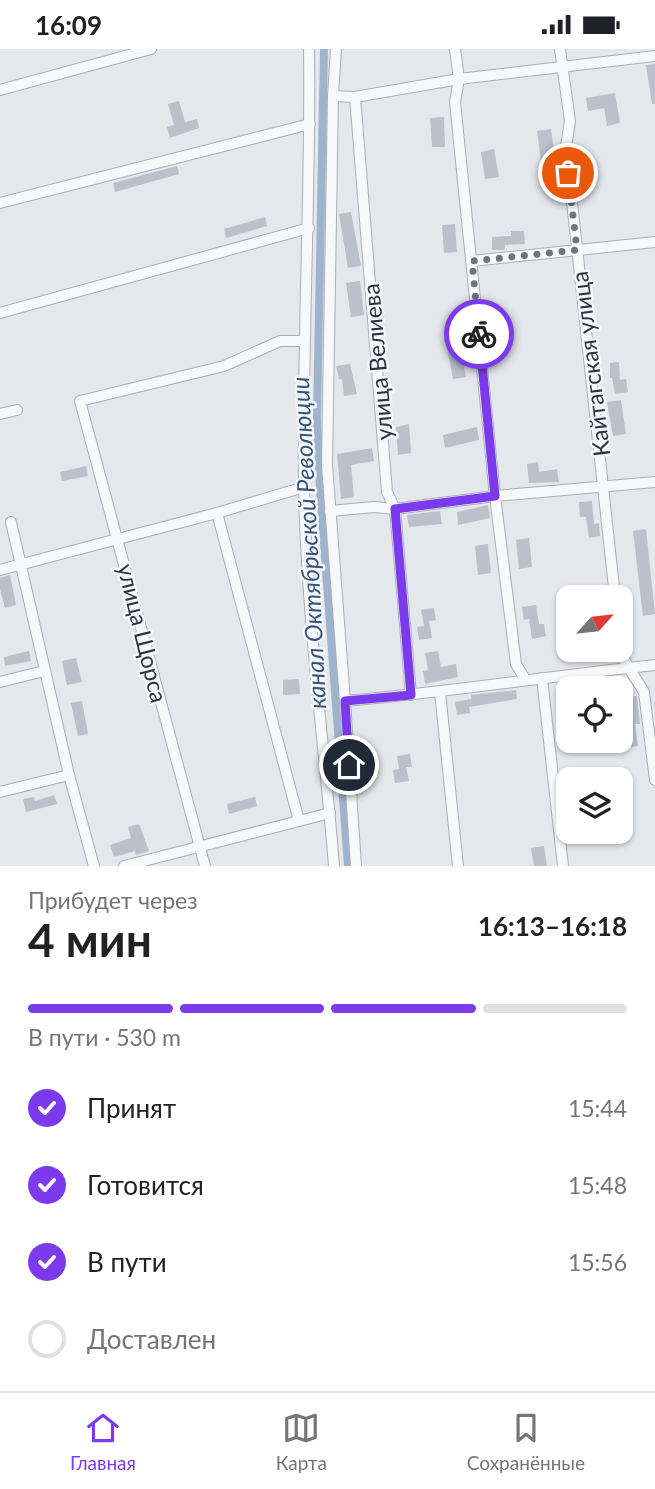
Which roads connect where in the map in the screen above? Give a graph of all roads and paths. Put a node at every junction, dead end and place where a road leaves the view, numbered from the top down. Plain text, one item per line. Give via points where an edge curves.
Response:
1 (151, 49) edge
2 (309, 49) edge
3 (335, 49) edge
4 (454, 49) edge
5 (560, 49) edge
6 (655, 56) edge
7 (562, 68) junction
8 (459, 79) junction
9 (0, 90) edge
10 (333, 96) junction
11 (355, 97) junction
12 (310, 124) junction
13 (0, 203) edge
14 (309, 228) junction
15 (655, 241) edge
16 (577, 250) junction
17 (472, 261) junction
18 (0, 313) edge
19 (304, 341) junction
20 (17, 410) dead end
21 (0, 414) edge
22 (655, 482) edge
23 (304, 487) junction
24 (605, 487) junction
25 (495, 496) junction
26 (395, 509) junction
27 (330, 510) junction
28 (216, 513) junction
29 (11, 522) dead end
30 (119, 538) junction
31 (22, 564) junction
32 (0, 570) edge
33 (614, 585) edge
34 (625, 662) edge
35 (655, 665) edge
36 (628, 668) junction
37 (44, 671) junction
38 (542, 677) junction
39 (525, 679) junction
40 (0, 682) edge
41 (440, 692) junction
42 (411, 695) junction
43 (345, 701) junction
44 (69, 775) junction
45 (655, 780) edge
46 (0, 792) edge
47 (330, 813) junction
48 (299, 821) junction
49 (200, 847) junction
50 (94, 866) edge
51 (124, 866) edge
52 (205, 866) edge
53 (334, 866) edge
54 (356, 866) edge
55 (458, 866) edge
56 (563, 866) edge

1 - 9 street
2 - 12 street
3 - 10 street
4 - 8 street
5 - 7 street, Кайтагская улица
6 - 7 street
7 - 8 street
7 - 16 street, Кайтагская улица via 570,121 566,147
8 - 11 street
8 - 17 street via 455,101
10 - 11 street
10 - 27 street
11 - 26 street, улица Велиева via 387,492
12 - 13 street
12 - 14 street
14 - 18 street
14 - 19 street
15 - 16 street
16 - 17 street
16 - 24 street, Кайтагская улица
17 - 25 street
19 - 23 street
19 - 30 street, улица Щорса via 280,341 224,366 80,401
20 - 21 street
22 - 24 street
23 - 28 street
23 - 47 street via 314,667
24 - 25 street
24 - 33 street, Кайтагская улица
25 - 26 street
25 - 39 street via 516,664
26 - 27 street
26 - 42 street, улица Велиева
27 - 43 street
28 - 30 street
28 - 48 street
29 - 31 street
30 - 31 street
30 - 49 street, улица Щорса
31 - 32 street
31 - 37 street
34 - 36 street
35 - 36 street
36 - 38 street
36 - 45 street via 644,692
37 - 40 street
37 - 44 street
38 - 39 street
38 - 56 street
39 - 41 street
41 - 42 street
41 - 55 street
42 - 43 street
43 - 54 street
44 - 46 street
44 - 50 street
47 - 48 street
47 - 53 street
48 - 49 street
49 - 51 street
49 - 52 street, улица Щорса

